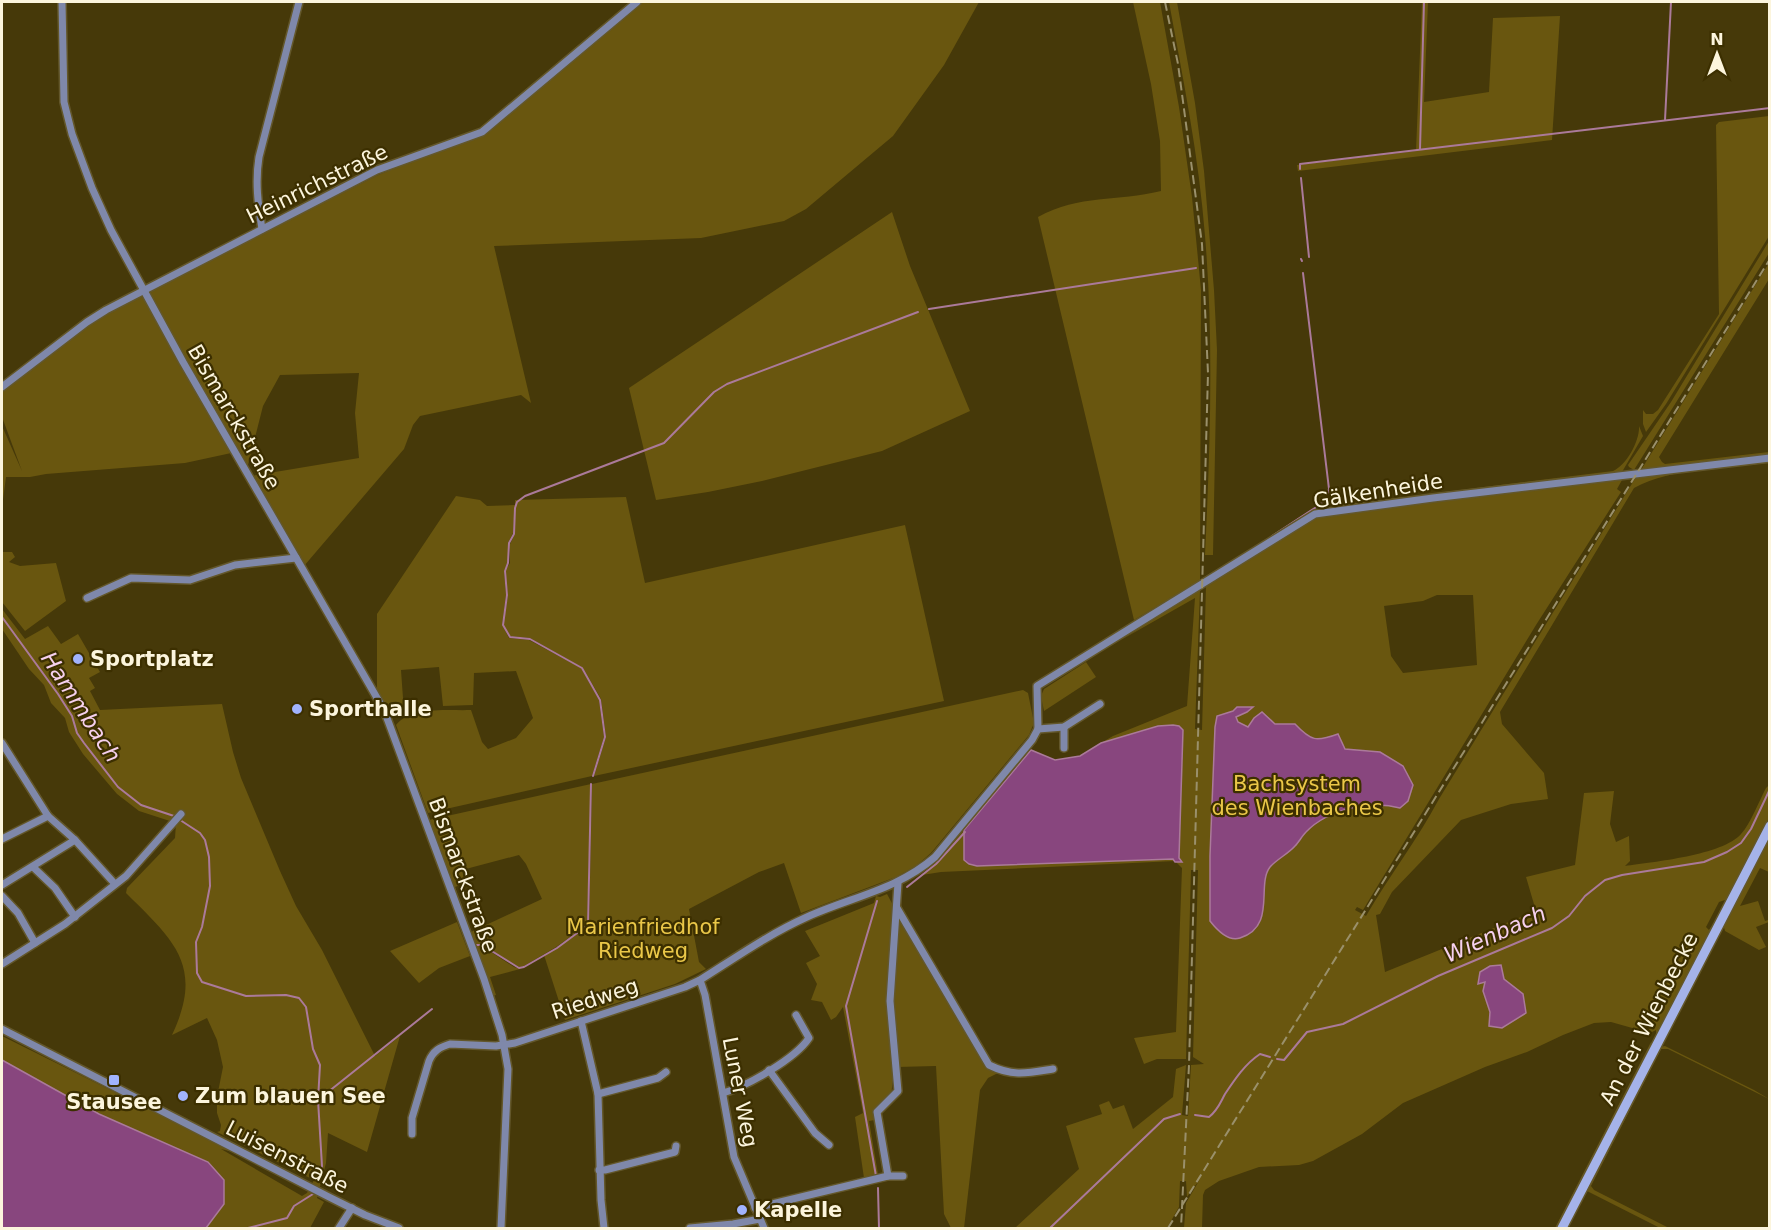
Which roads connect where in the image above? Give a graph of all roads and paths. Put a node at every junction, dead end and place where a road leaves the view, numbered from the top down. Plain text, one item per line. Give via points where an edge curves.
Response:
1 (62, 2) edge
2 (299, 2) edge
3 (637, 2) edge
4 (262, 229) junction
5 (145, 291) junction
6 (2, 387) edge
7 (1770, 458) edge
8 (296, 558) junction
9 (87, 598) dead end
10 (1100, 704) dead end
11 (1064, 727) junction
12 (1038, 729) junction
13 (2, 743) edge
14 (1064, 748) dead end
15 (181, 814) dead end
16 (48, 816) junction
17 (1770, 826) edge
18 (2, 839) edge
19 (75, 840) junction
20 (33, 867) junction
21 (898, 883) junction
22 (116, 884) junction
23 (2, 885) edge
24 (887, 886) junction
25 (2, 896) edge
26 (895, 897) junction
27 (897, 908) junction
28 (75, 917) junction
29 (35, 943) junction
30 (2, 964) edge
31 (700, 980) junction
32 (796, 1015) dead end
33 (581, 1021) junction
34 (2, 1029) edge
35 (504, 1045) junction
36 (1053, 1069) dead end
37 (769, 1070) junction
38 (666, 1072) dead end
39 (723, 1093) junction
40 (598, 1094) junction
41 (412, 1134) dead end
42 (829, 1145) dead end
43 (676, 1146) dead end
44 (599, 1170) junction
45 (888, 1176) junction
46 (903, 1176) dead end
47 (352, 1208) junction
48 (755, 1208) junction
49 (760, 1219) junction
50 (339, 1228) edge
51 (399, 1228) edge
52 (501, 1228) edge
53 (604, 1228) edge
54 (690, 1228) edge
55 (764, 1228) edge
56 (1562, 1228) edge

1 - 5 street, Bismarckstraße via 64,102 72,134 111,230
2 - 4 street via 255,178
3 - 4 street, Heinrichstraße via 482,132 378,170
4 - 5 street, Heinrichstraße
5 - 6 street, Heinrichstraße via 87,322
5 - 8 street, Bismarckstraße
7 - 12 street, Gälkenheide via 1315,514 1037,686
8 - 9 street via 235,565 190,580 125,580
8 - 35 street, Bismarckstraße via 390,723 484,979
10 - 11 street
11 - 12 street
11 - 14 street
12 - 21 street, Riedweg via 934,856
13 - 16 street
15 - 22 street
16 - 18 street
16 - 19 street
17 - 56 street, An der Wienbecke
19 - 20 street
19 - 22 street
20 - 23 street
20 - 28 street via 60,894
21 - 24 street, Riedweg
21 - 26 street
22 - 28 street
24 - 26 street
24 - 31 street, Riedweg via 780,930
25 - 29 street via 18,913
26 - 27 street
27 - 36 street via 989,1065 1019,1074
27 - 45 street via 890,1001 898,1091 876,1112
28 - 29 street
29 - 30 street
31 - 33 street, Riedweg
31 - 39 street, Luner Weg
32 - 37 street via 809,1038 786,1061
33 - 35 street, Riedweg
33 - 40 street
34 - 47 street, Luisenstraße
35 - 41 street, Riedweg via 450,1044 434,1053 412,1118
35 - 52 street, Bismarckstraße via 508,1089
37 - 39 street
37 - 42 street via 815,1133
38 - 40 street via 658,1078
39 - 48 street, Luner Weg via 734,1157
40 - 44 street
43 - 44 street via 675,1152
44 - 53 street
45 - 46 street
45 - 48 street
47 - 50 street
47 - 51 street, Luisenstraße
48 - 49 street, Luner Weg
49 - 54 street
49 - 55 street, Luner Weg

